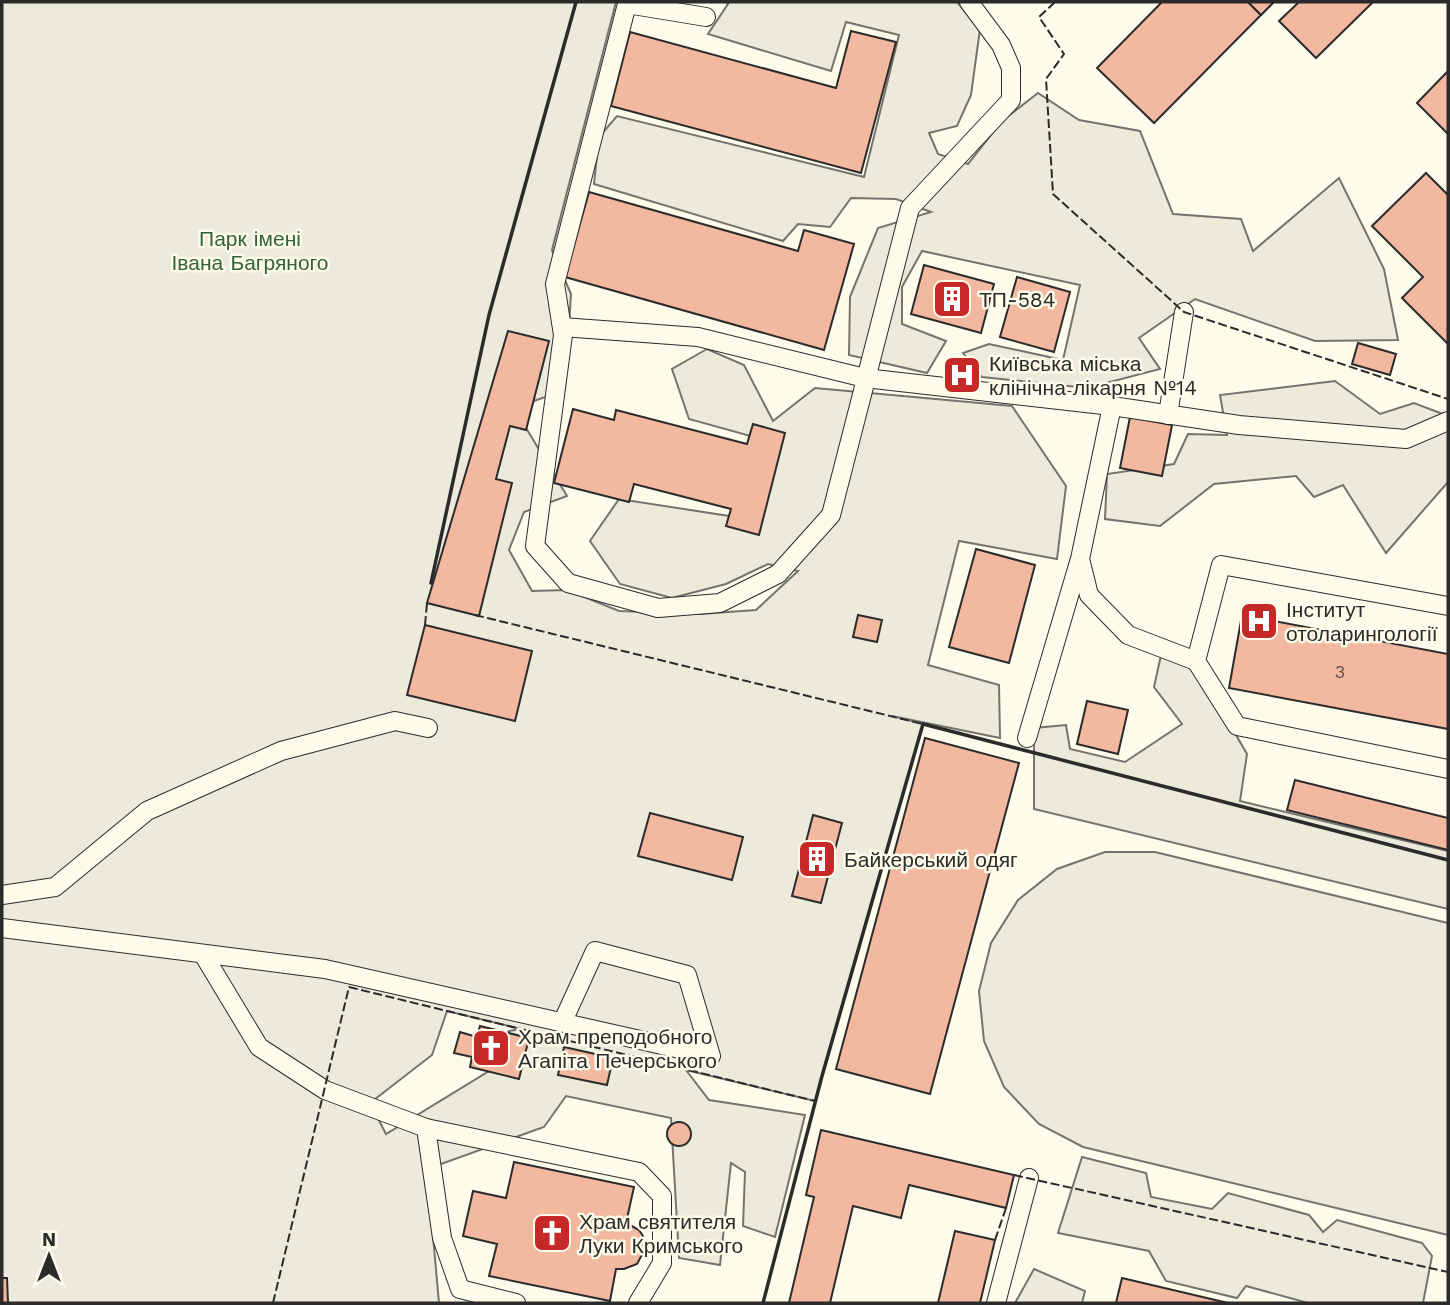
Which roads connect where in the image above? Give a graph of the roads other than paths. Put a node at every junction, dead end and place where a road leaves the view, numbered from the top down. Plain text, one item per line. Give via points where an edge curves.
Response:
1 (969, 2) edge
2 (706, 17) dead end
3 (1184, 312) dead end
4 (562, 327) junction
5 (865, 378) junction
6 (1112, 406) junction
7 (1168, 415) junction
8 (1448, 421) edge
9 (1080, 559) junction
10 (1448, 606) edge
11 (1196, 662) junction
12 (428, 728) dead end
13 (1027, 737) dead end
14 (1448, 769) edge
15 (2, 895) edge
16 (2, 928) edge
17 (203, 954) junction
18 (563, 1021) junction
19 (426, 1128) junction
20 (1029, 1178) dead end
21 (516, 1303) edge
22 (638, 1303) edge
23 (996, 1303) edge

1 - 5 lane via 1001,45 1011,68 1011,100 910,208
2 - 4 lane via 627,4 555,284
3 - 7 lane
4 - 5 lane via 698,337
4 - 5 lane via 535,546 568,583 658,608 720,603 787,564 831,515
5 - 6 lane
6 - 7 lane
6 - 9 lane
7 - 8 lane via 1406,439
9 - 11 lane via 1089,595 1128,635
9 - 13 lane
10 - 11 lane via 1221,565
11 - 14 lane via 1237,726
12 - 15 lane via 395,721 281,751 147,811 55,887
16 - 17 lane
17 - 18 lane via 325,969
17 - 19 lane via 259,1047 326,1090
18 - 18 lane via 657,1043 711,1056 687,975 595,951
19 - 21 lane via 442,1238 460,1289
19 - 22 lane via 639,1171 662,1196 662,1263
20 - 23 lane

